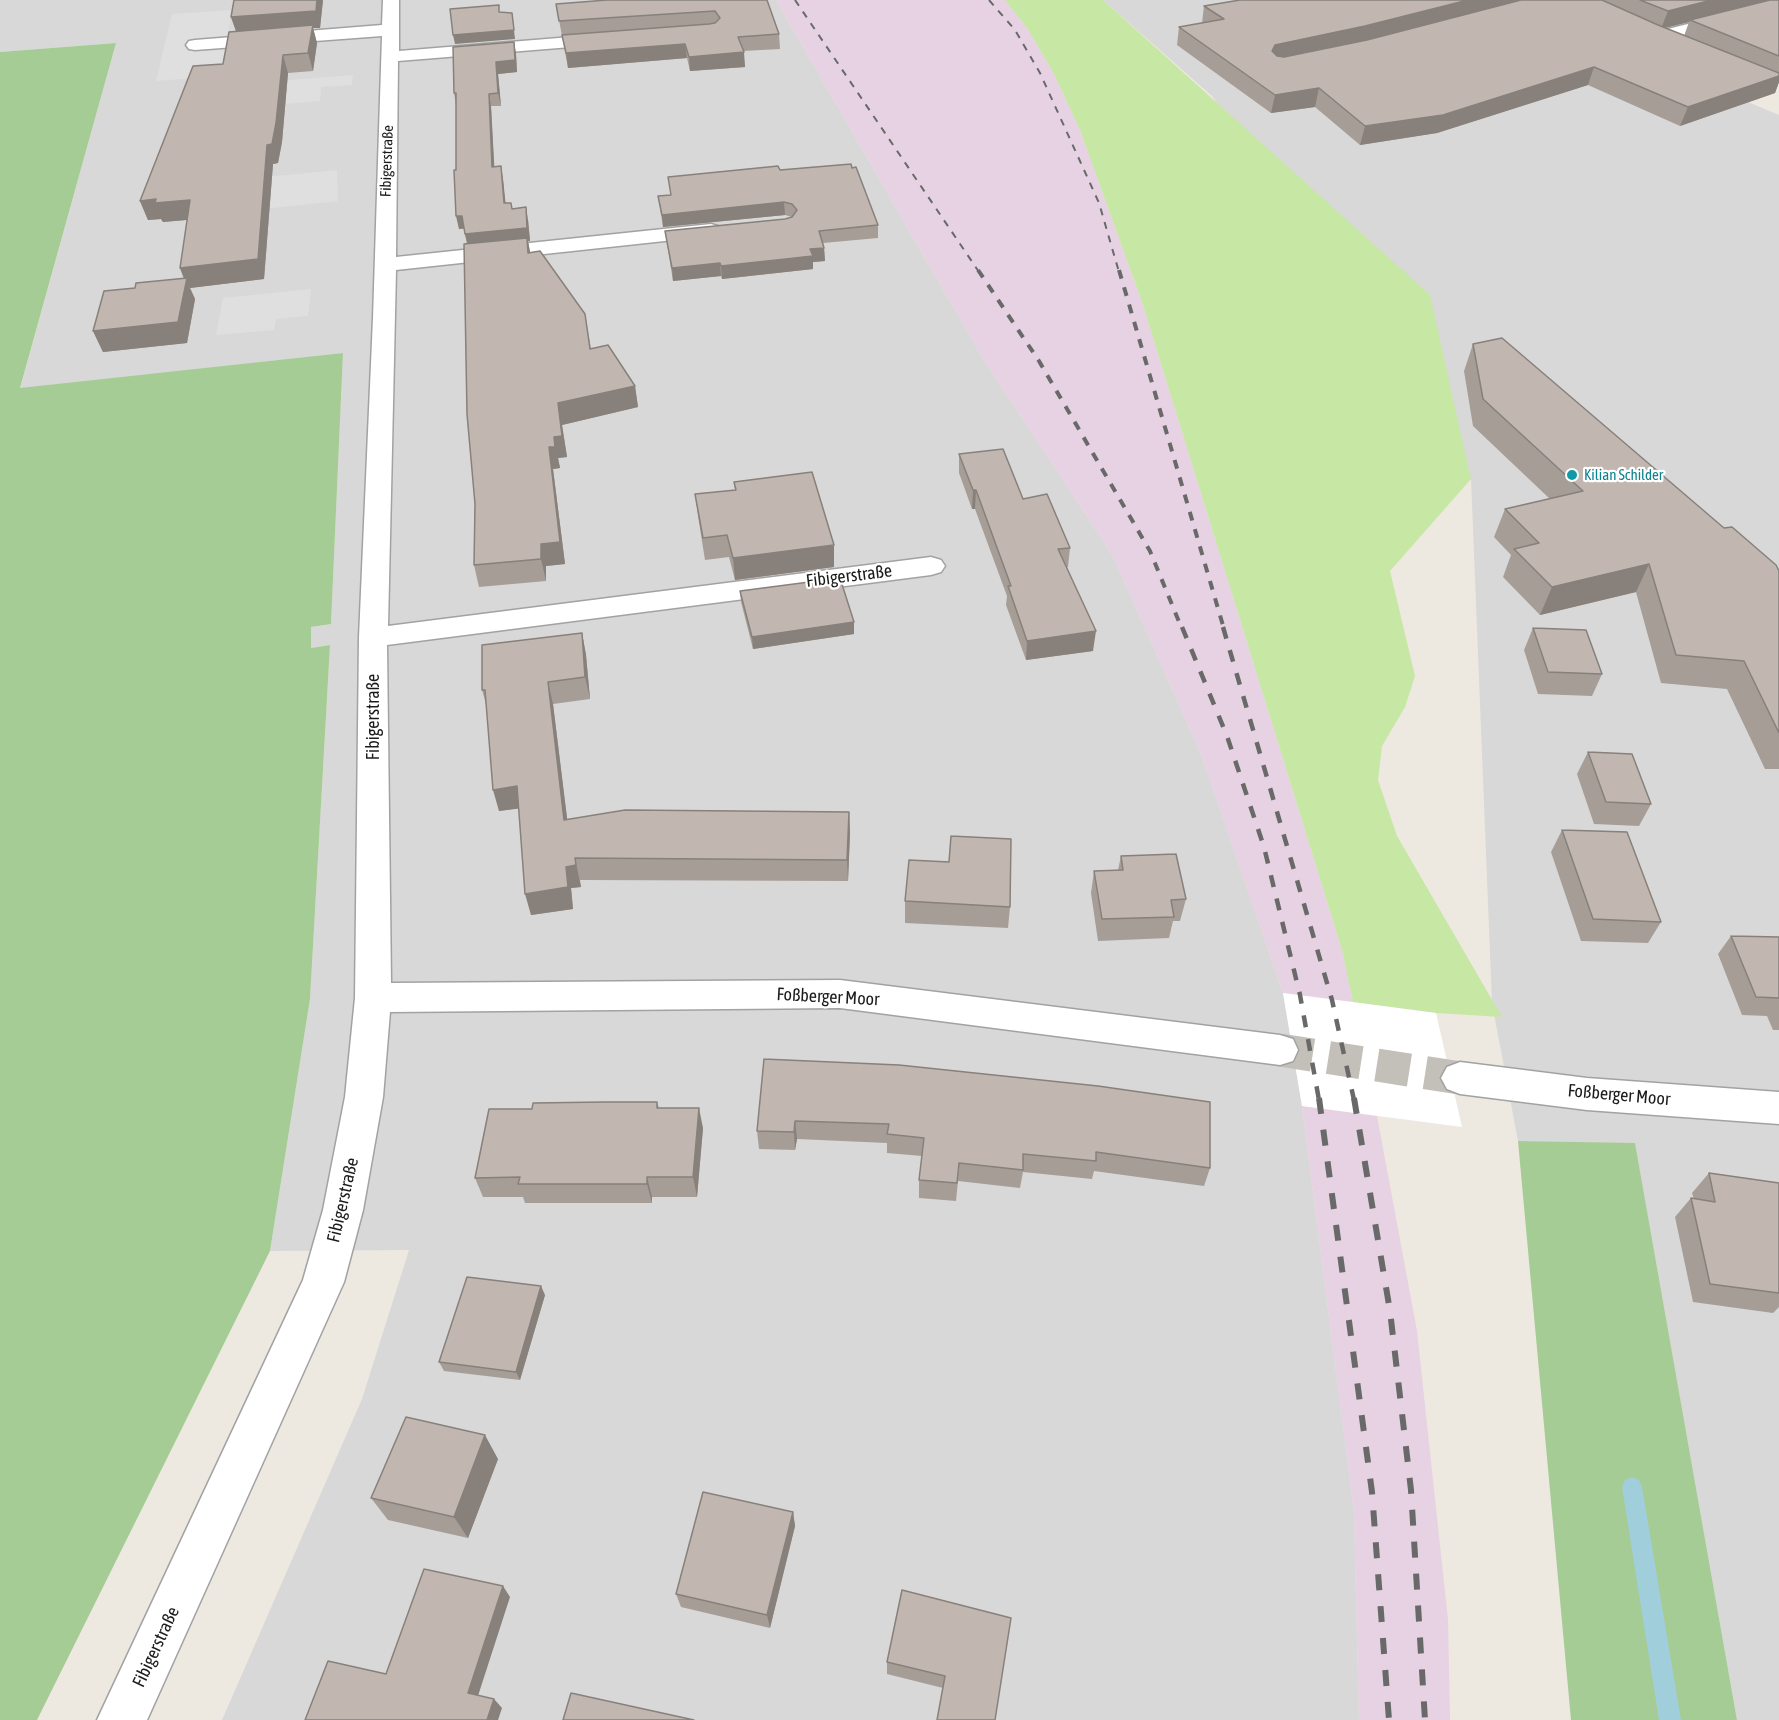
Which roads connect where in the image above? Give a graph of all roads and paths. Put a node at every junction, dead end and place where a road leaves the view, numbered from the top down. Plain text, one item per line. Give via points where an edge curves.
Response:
1 (1779, 6) edge
2 (1637, 28) edge
3 (390, 29) edge
4 (1658, 37) junction
5 (627, 38) edge
6 (195, 45) dead end
7 (1680, 46) edge
8 (726, 229) edge
9 (384, 265) junction
10 (931, 566) dead end
11 (373, 637) junction
12 (373, 998) junction
13 (1280, 1050) tunnel mouth
14 (1460, 1078) tunnel mouth
15 (1779, 1108) edge
16 (122, 1720) edge

1 - 4 street
2 - 4 street
3 - 5 street
3 - 6 street
3 - 9 street, Fibigerstraße
4 - 7 street
8 - 9 street
9 - 11 street, Fibigerstraße
10 - 11 street, Fibigerstraße
11 - 12 street, Fibigerstraße
12 - 13 street, Foßberger Moor via 840,994
12 - 16 street, Fibigerstraße via 364,1097 343,1210 323,1281
14 - 15 street, Foßberger Moor via 1587,1094

